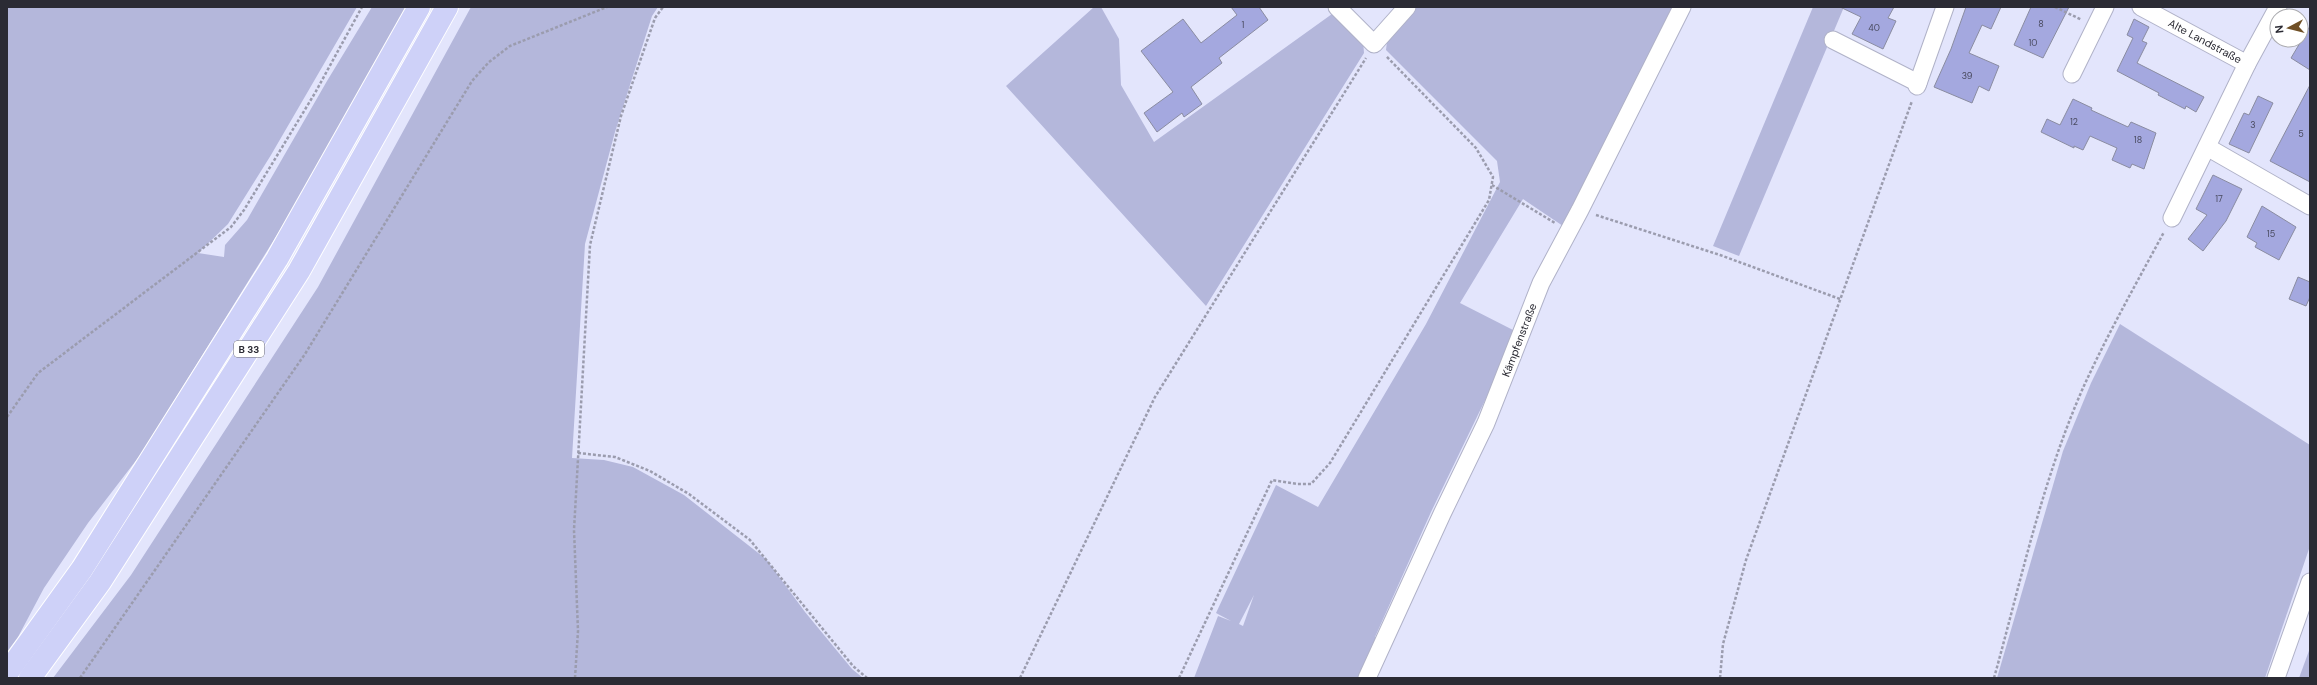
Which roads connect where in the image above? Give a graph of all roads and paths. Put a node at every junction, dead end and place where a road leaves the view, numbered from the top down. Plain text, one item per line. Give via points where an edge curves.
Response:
1 (362, 7) edge
2 (419, 7) edge
3 (447, 7) edge
4 (607, 7) edge
5 (663, 7) edge
6 (1337, 7) edge
7 (1407, 7) edge
8 (1682, 7) edge
9 (1945, 7) edge
10 (2055, 7) edge
11 (2105, 7) edge
12 (2141, 7) edge
13 (2278, 7) edge
14 (2094, 27) junction
15 (1833, 40) dead end
16 (1374, 44) junction
17 (2247, 64) junction
18 (2072, 74) dead end
19 (1918, 84) junction
20 (2207, 147) junction
21 (1492, 185) junction
22 (2310, 206) edge
23 (1580, 210) junction
24 (2172, 218) joint
25 (1569, 232) junction
26 (1840, 299) junction
27 (7, 417) edge
28 (578, 453) junction
29 (2310, 582) edge
30 (7, 672) edge
31 (30, 678) edge
32 (80, 678) edge
33 (575, 678) edge
34 (867, 678) edge
35 (1020, 678) edge
36 (1179, 678) edge
37 (1368, 678) edge
38 (1720, 678) edge
39 (1994, 678) edge
40 (2276, 678) edge

1 - 27 path via 311,99 244,210 231,227 38,374
2 - 30 highway, B 33 via 273,266 82,569
3 - 31 highway, B 33 via 299,271 100,582
4 - 32 path via 510,46 489,62 472,81 305,354
5 - 28 path via 655,18 621,116 590,245
6 - 16 street
7 - 16 street
8 - 23 street, Kämpfenstraße
9 - 19 street
10 - 14 path
11 - 14 street
12 - 17 street, Alte Landstraße
13 - 17 street, Alte Landstraße
14 - 18 street
15 - 19 street
16 - 21 path via 1476,148 1494,177
16 - 35 path via 1155,397
17 - 20 street, Alte Landstraße
19 - 26 path
20 - 22 street
20 - 24 street, Alte Landstraße
21 - 25 path
21 - 36 path via 1489,200 1330,463 1311,484 1272,480
23 - 25 street, Kämpfenstraße
23 - 26 path via 1720,255
24 - 39 path via 2111,330 2083,389 2060,449 2022,567
25 - 37 street, Kämpfenstraße via 1541,283 1486,423
26 - 38 path via 1746,560 1723,644
28 - 33 path via 574,530 578,631
28 - 34 path via 615,457 650,471 689,494 750,540 853,666
29 - 40 street

